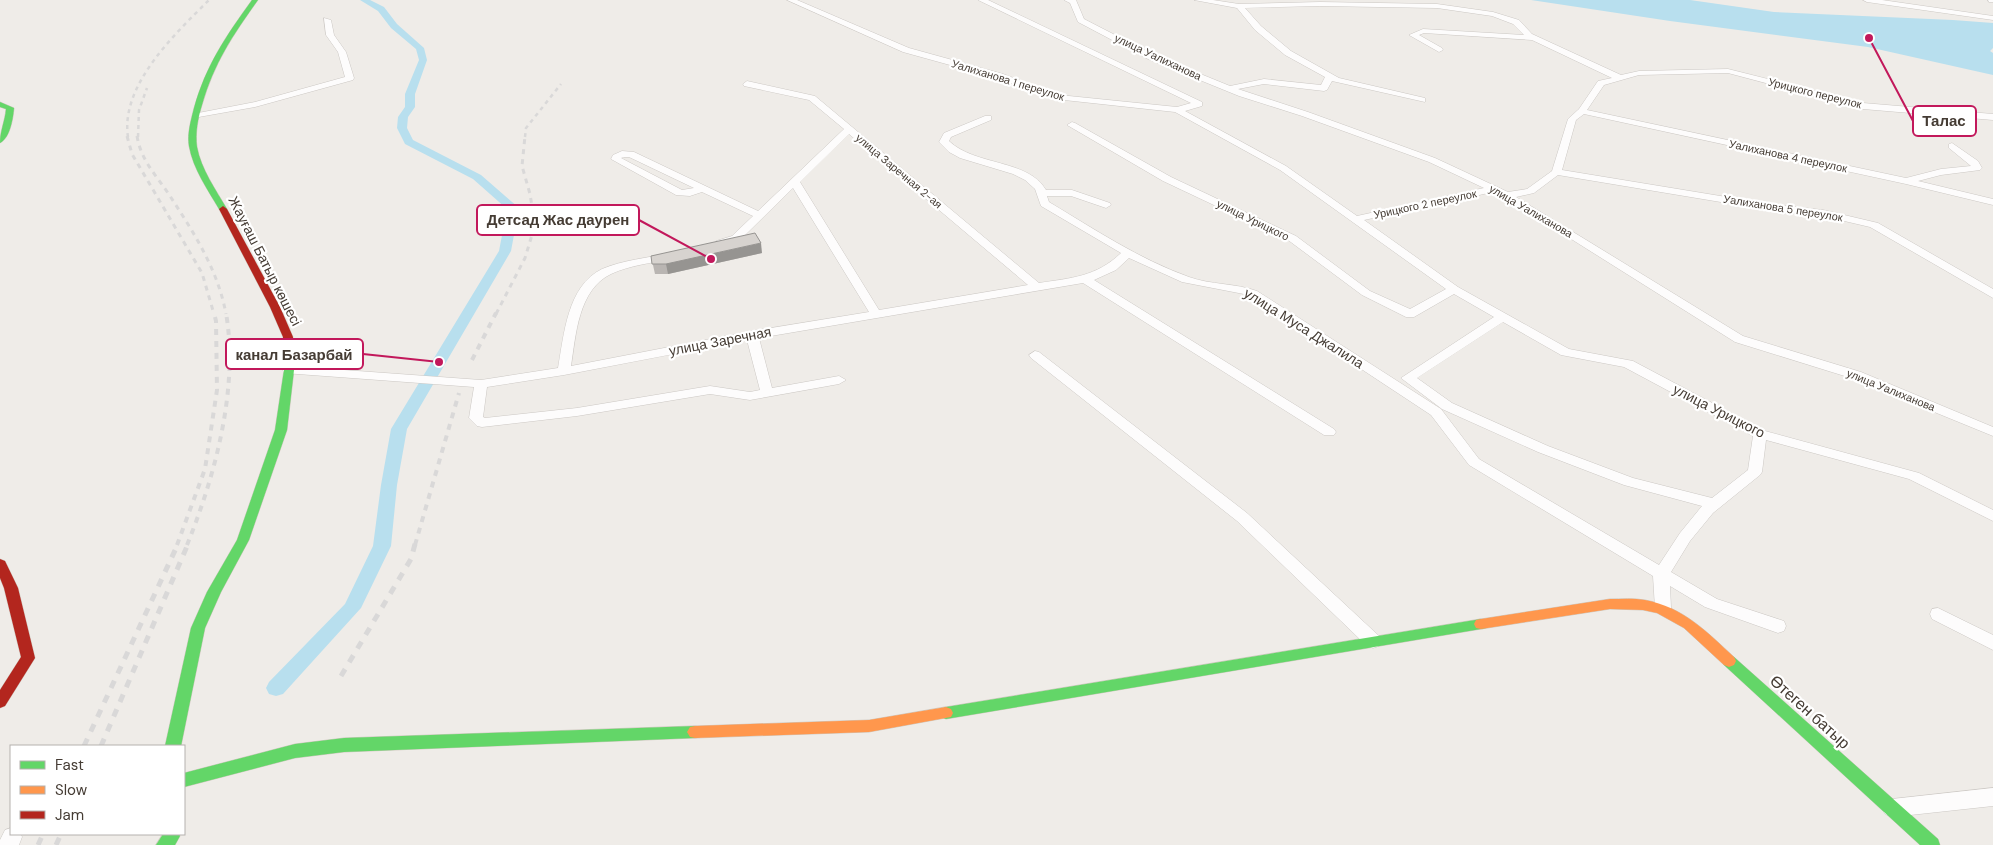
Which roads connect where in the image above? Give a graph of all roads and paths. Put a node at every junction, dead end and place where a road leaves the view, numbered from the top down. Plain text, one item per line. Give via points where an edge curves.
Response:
1 (255, 0) edge
2 (791, 0) edge
3 (982, 0) edge
4 (1068, 0) edge
5 (1198, 0) edge
6 (1455, 0) edge
7 (1867, 0) edge
8 (1238, 6) junction
9 (1469, 11) junction
10 (1993, 18) edge
11 (328, 20) dead end
12 (1532, 38) junction
13 (1439, 50) dead end
14 (1330, 76) junction
15 (1620, 78) junction
16 (747, 84) dead end
17 (1230, 89) junction
18 (1422, 100) dead end
19 (0, 104) edge
20 (1177, 110) junction
21 (1582, 112) junction
22 (196, 116) junction
23 (1993, 117) edge
24 (988, 118) dead end
25 (1072, 126) dead end
26 (849, 129) junction
27 (0, 141) edge
28 (1952, 146) dead end
29 (1556, 172) junction
30 (670, 174) junction
31 (654, 180) junction
32 (794, 181) junction
33 (1906, 181) junction
34 (702, 188) junction
35 (1494, 189) junction
36 (1042, 193) junction
37 (1505, 196) junction
38 (1993, 202) edge
39 (1106, 204) dead end
40 (759, 215) junction
41 (1356, 219) junction
42 (707, 247) edge
43 (1127, 253) junction
44 (680, 254) edge
45 (1085, 279) junction
46 (1037, 287) junction
47 (1454, 289) junction
48 (1993, 294) edge
49 (876, 314) junction
50 (1502, 317) junction
51 (752, 335) junction
52 (1035, 355) dead end
53 (289, 370) junction
54 (564, 371) junction
55 (839, 380) dead end
56 (480, 384) junction
57 (767, 393) junction
58 (1329, 432) dead end
59 (1993, 432) edge
60 (1760, 434) junction
61 (1714, 504) junction
62 (1993, 516) edge
63 (0, 564) edge
64 (1661, 575) junction
65 (1663, 608) junction
66 (1938, 614) dead end
67 (1778, 626) dead end
68 (1373, 641) junction
69 (1993, 643) edge
70 (0, 702) edge
71 (173, 745) edge
72 (185, 780) edge
73 (1993, 797) edge
74 (1892, 808) junction
75 (172, 838) edge
76 (164, 845) edge
77 (1932, 845) edge

1 - 22 main road, Жауғаш Батыр көшесі via 220,50
2 - 20 street, Уалиханова 1 переулок via 906,50 1000,76 1058,97
3 - 20 street, улица Уалиханова via 1199,104
4 - 17 street, улица Уалиханова via 1073,2 1081,20 1151,57
5 - 8 street
6 - 9 street
7 - 10 street
8 - 9 street via 1437,6
8 - 14 street via 1288,54
9 - 12 street via 1493,14 1516,22
11 - 22 street via 330,35 342,52 350,78 277,99
12 - 13 street via 1423,31 1413,35
12 - 15 street
14 - 17 street via 1324,88 1310,89 1269,82 1246,83
14 - 18 street
15 - 21 street via 1600,83
15 - 23 street, Урицкого переулок via 1639,73 1728,70 1863,106
16 - 26 street, улица Заречная 2-ая via 812,98
17 - 35 street, улица Уалиханова via 1432,160
19 - 27 main road via 10,108 9,120
20 - 41 street, Уалиханова 1 переулок via 1283,168
21 - 29 street via 1572,119
21 - 33 street, Уалиханова 4 переулок
22 - 53 main road, Жауғаш Батыр көшесі via 193,145 199,166 275,307 288,337
24 - 36 street, улица Муса Джалила via 947,135 944,142 968,157 1025,177 1040,187
25 - 47 street, улица Урицкого via 1167,179 1292,238 1366,293 1410,314
26 - 32 street
26 - 46 street, улица Заречная 2-ая
28 - 33 street via 1975,162 1977,168 1941,172
29 - 37 street via 1530,191
29 - 48 street, Уалиханова 5 переулок via 1823,213 1874,224
30 - 31 street
30 - 31 street via 630,154 618,155 616,159
30 - 34 street
31 - 34 street via 680,193
32 - 40 street
32 - 49 street
33 - 38 street, Уалиханова 4 переулок
34 - 40 street
35 - 37 street, улица Уалиханова
35 - 41 street, Урицкого 2 переулок
36 - 39 street via 1072,193
36 - 43 street, улица Муса Джалила via 1045,204
37 - 59 street, улица Уалиханова via 1739,339 1856,375
40 - 42 street via 736,238
41 - 47 street, улица Урицкого
43 - 45 street, улица Заречная via 1112,268
43 - 64 street, улица Муса Джалила via 1186,280 1253,293 1436,412 1474,462
44 - 54 street via 606,272 594,280 578,303
45 - 46 street, улица Заречная
45 - 58 street
46 - 49 street, улица Заречная
47 - 50 street, улица Урицкого
49 - 51 street, улица Заречная
50 - 60 street, улица Урицкого via 1565,352 1628,364
50 - 61 street via 1408,378 1447,406 1543,449 1629,482
51 - 54 street, улица Заречная
51 - 57 street
52 - 68 street via 1242,517
53 - 56 street, улица Заречная
53 - 71 main road, Жауғаш Батыр көшесі via 281,430 261,492 243,540 198,628
54 - 56 street, улица Заречная
55 - 57 street
56 - 57 street via 476,418 482,423 710,390 750,396
60 - 61 street via 1755,472
60 - 62 street, улица Урицкого via 1914,476
61 - 64 street via 1685,537
63 - 70 main road via 11,588 28,658
64 - 65 street
64 - 67 street, улица Муса Джалила via 1711,602
65 - 68 main road via 1636,603 1610,604
65 - 74 main road, Өтеген батыр via 1689,624
66 - 69 street
68 - 72 main road via 869,726 344,745 294,751
73 - 74 street
74 - 77 main road, Өтеген батыр
75 - 76 main road

